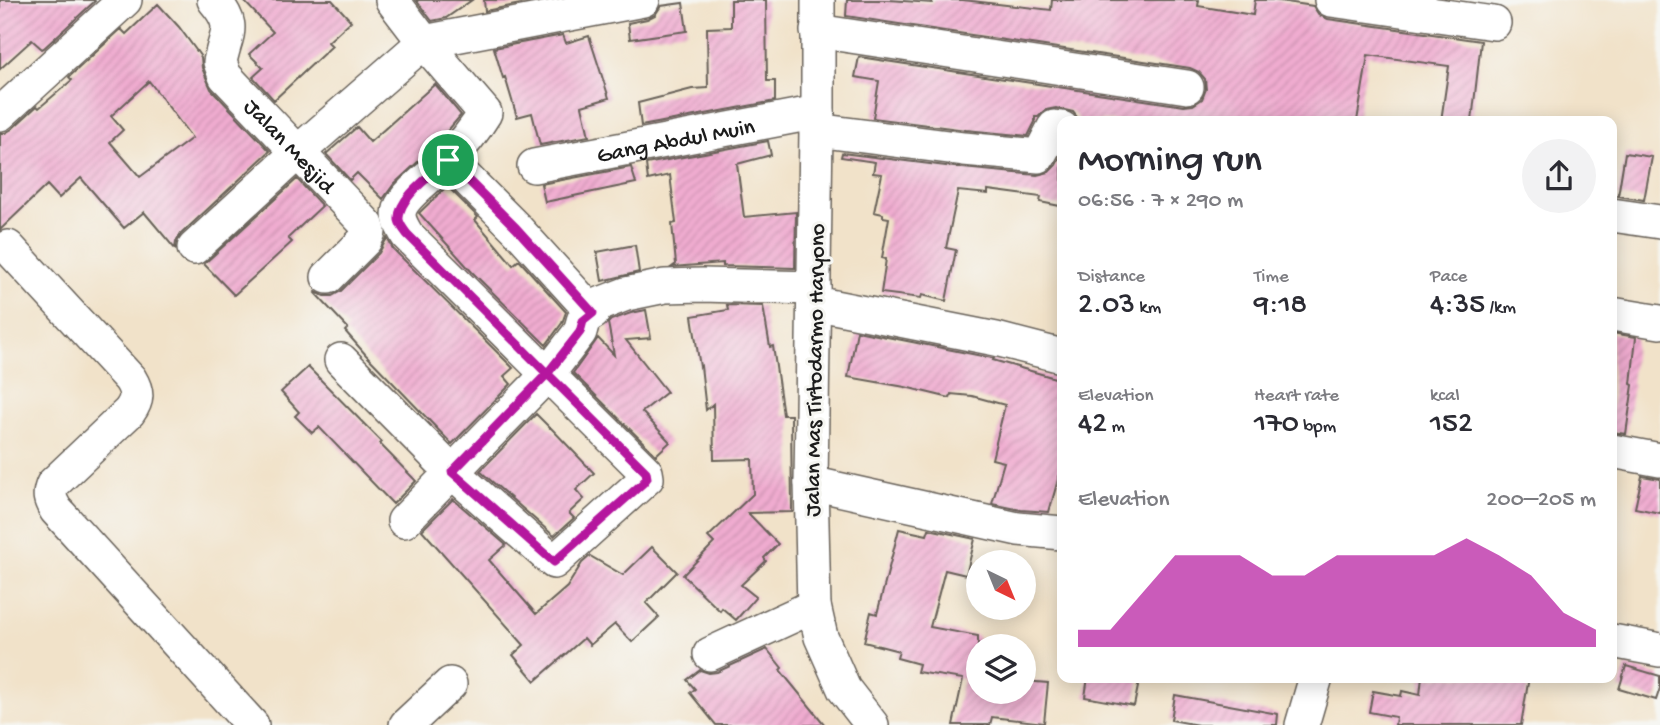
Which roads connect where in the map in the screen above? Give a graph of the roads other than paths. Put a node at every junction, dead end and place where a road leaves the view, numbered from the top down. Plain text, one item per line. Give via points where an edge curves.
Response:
1 (125, 0) edge
2 (214, 0) edge
3 (392, 0) edge
4 (643, 0) edge
5 (1331, 0) edge
6 (818, 16) edge
7 (1494, 23) dead end
8 (424, 41) junction
9 (1187, 87) dead end
10 (0, 114) edge
11 (817, 121) junction
12 (1057, 127) edge
13 (298, 152) junction
14 (448, 160) junction
15 (534, 166) dead end
16 (1617, 216) edge
17 (1660, 222) edge
18 (8, 247) dead end
19 (194, 248) dead end
20 (328, 276) dead end
21 (814, 296) junction
22 (593, 313) junction
23 (1617, 315) edge
24 (1660, 322) edge
25 (1057, 355) edge
26 (341, 360) dead end
27 (547, 374) junction
28 (1617, 452) edge
29 (1660, 460) edge
30 (452, 472) junction
31 (811, 483) junction
32 (404, 520) dead end
33 (1057, 533) edge
34 (814, 606) junction
35 (1617, 642) edge
36 (1660, 650) edge
37 (710, 654) dead end
38 (1314, 683) edge
39 (450, 684) dead end
40 (252, 725) edge
41 (406, 725) edge
42 (872, 725) edge
43 (1302, 725) edge

1 - 10 street
2 - 13 street, Jalan Mesjid via 228,21 220,62 225,76
3 - 8 street
4 - 8 street
5 - 7 street
6 - 9 street
6 - 11 street, Jalan Mas Tirtodarmo Haryono
8 - 13 street
8 - 14 street via 485,113 473,134
11 - 12 street, Gang Abdul Muin via 964,149 1039,156
11 - 15 street, Gang Abdul Muin
11 - 21 street, Jalan Mas Tirtodarmo Haryono
13 - 19 street
13 - 20 street, Jalan Mesjid via 369,232
14 - 22 street
14 - 27 street via 405,199 399,221
16 - 17 street
18 - 40 street via 130,379 137,396 129,412 53,484 50,501
21 - 22 street via 665,286 626,294 600,304
21 - 25 street
21 - 31 street, Jalan Mas Tirtodarmo Haryono
22 - 27 street
23 - 24 street
26 - 30 street
27 - 30 street
27 - 30 street via 646,472 643,483 554,562
28 - 29 street
30 - 32 street
31 - 33 street via 1018,529
31 - 34 street, Jalan Mas Tirtodarmo Haryono
34 - 37 street
34 - 42 street, Jalan Mas Tirtodarmo Haryono via 821,637 844,689
35 - 36 street
38 - 43 street
39 - 41 street

